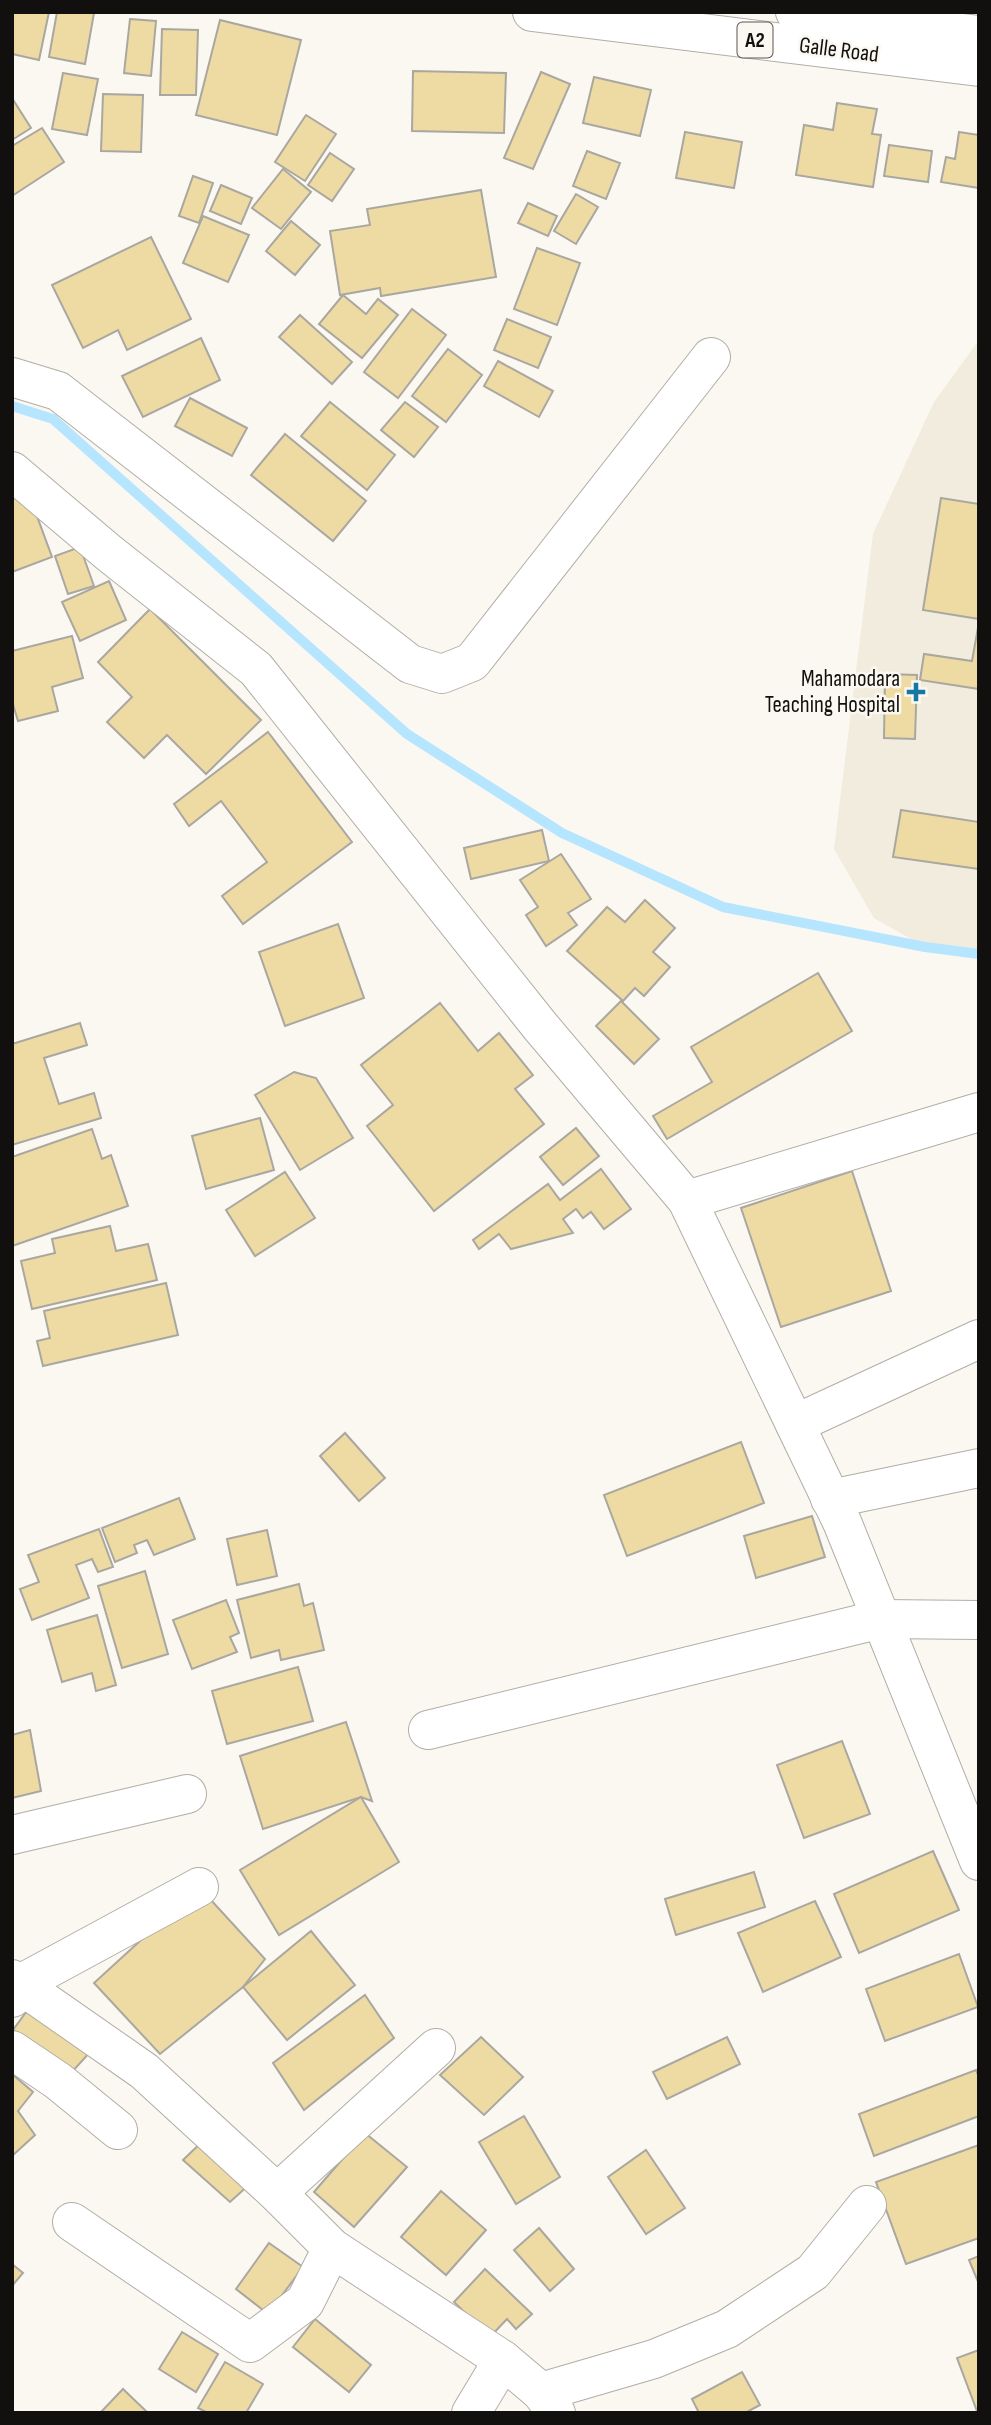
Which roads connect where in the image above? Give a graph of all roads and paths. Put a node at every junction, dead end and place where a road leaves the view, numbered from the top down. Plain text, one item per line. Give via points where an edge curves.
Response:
1 (532, 12) edge
2 (795, 12) edge
3 (979, 35) edge
4 (979, 67) edge
5 (711, 356) dead end
6 (12, 377) edge
7 (12, 471) edge
8 (979, 1112) edge
9 (687, 1200) junction
10 (979, 1339) edge
11 (795, 1424) junction
12 (979, 1468) edge
13 (830, 1499) junction
14 (881, 1619) junction
15 (979, 1620) edge
16 (428, 1730) dead end
17 (187, 1794) dead end
18 (12, 1835) edge
19 (979, 1861) edge
20 (199, 1887) dead end
21 (15, 1987) edge
22 (436, 2049) dead end
23 (12, 2050) edge
24 (118, 2130) dead end
25 (277, 2193) junction
26 (867, 2205) dead end
27 (72, 2222) dead end
28 (332, 2248) junction
29 (503, 2360) junction
30 (549, 2402) edge
31 (471, 2413) edge

1 - 4 main road, Galle Road / A2
2 - 3 main road, Galle Road / A2
5 - 6 main road via 472,662 442,674 410,664 58,391
7 - 9 main road via 256,669 531,1015
8 - 9 main road
9 - 11 main road
10 - 11 main road
11 - 13 main road
12 - 13 main road
13 - 14 main road
14 - 15 main road
14 - 16 main road
14 - 19 main road
17 - 18 main road
20 - 21 main road
21 - 25 main road via 144,2071
22 - 25 main road
23 - 24 main road
25 - 28 main road
26 - 30 main road via 813,2272 727,2329
27 - 28 main road via 250,2343 305,2302
28 - 29 main road
29 - 30 main road
29 - 31 main road

